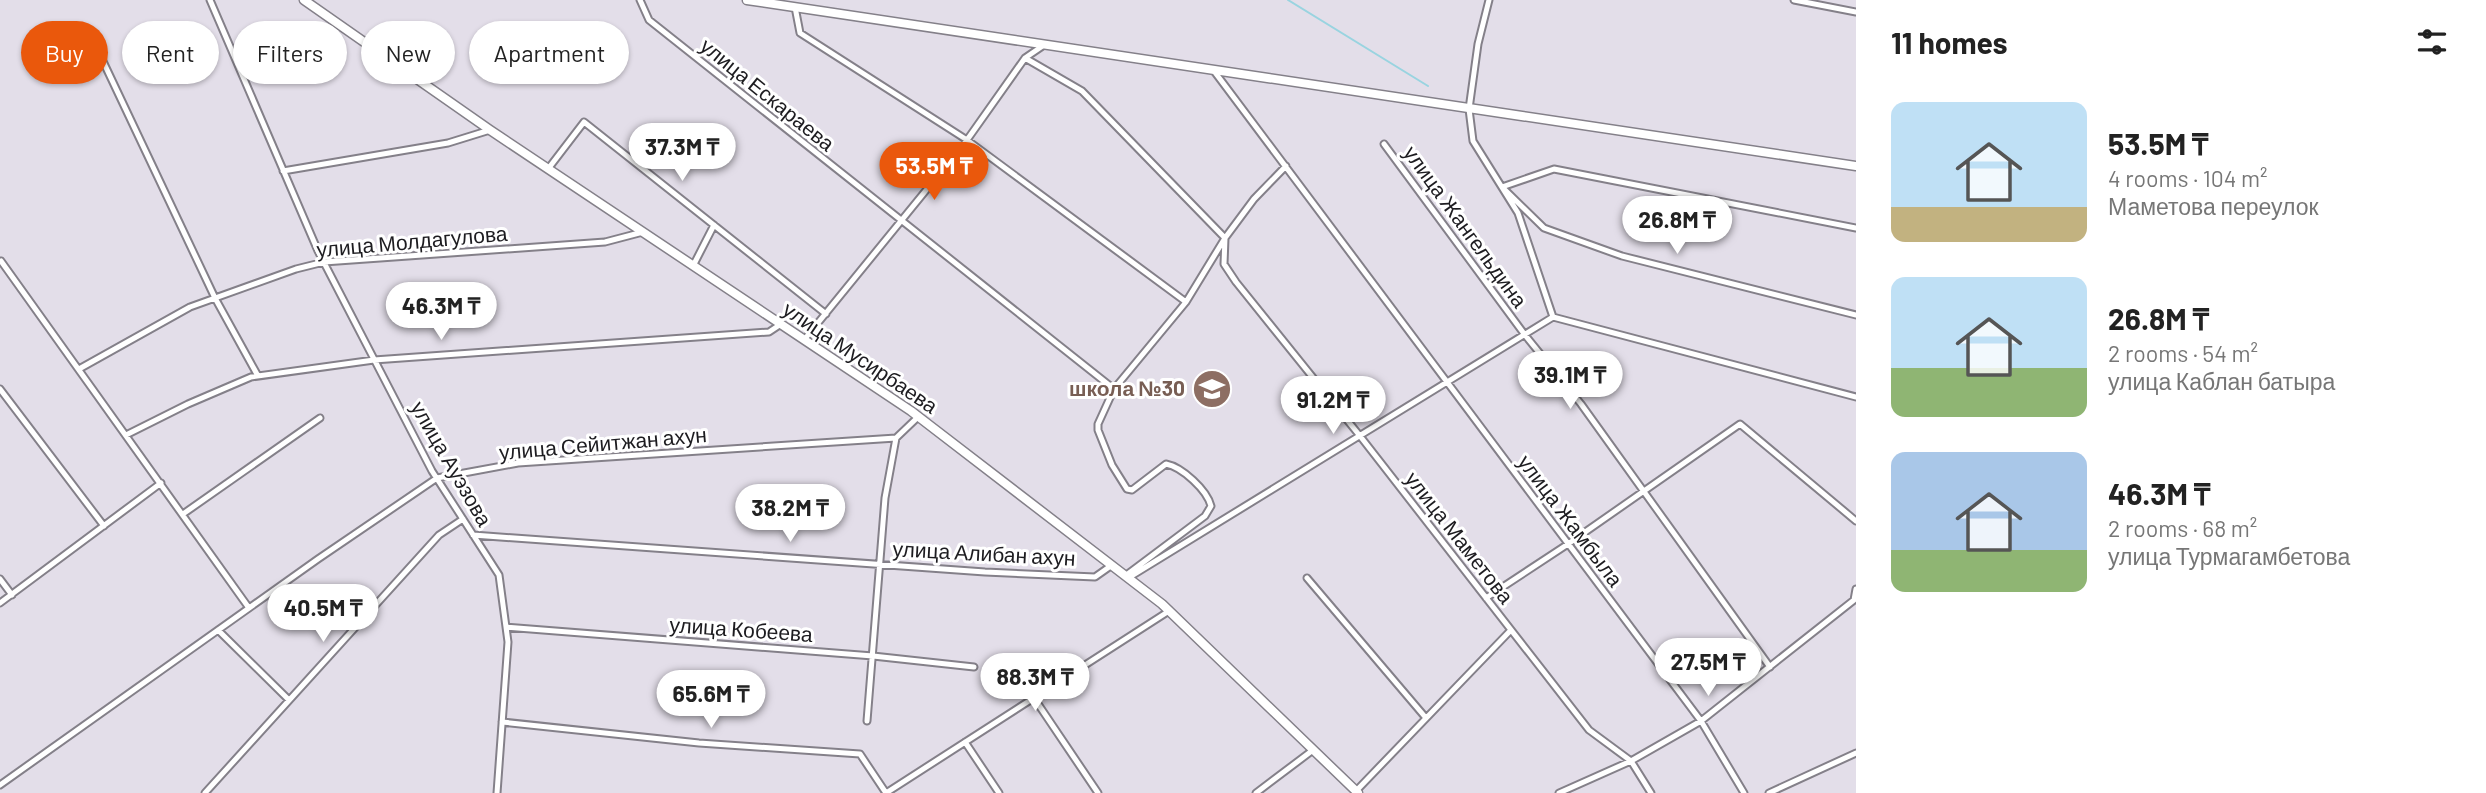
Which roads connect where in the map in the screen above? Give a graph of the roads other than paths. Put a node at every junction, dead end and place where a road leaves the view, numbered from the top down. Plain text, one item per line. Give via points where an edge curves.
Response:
1 (210, 0) edge
2 (304, 0) edge
3 (640, 0) edge
4 (747, 0) edge
5 (1489, 0) edge
6 (1794, 0) edge
7 (795, 7) junction
8 (1856, 12) edge
9 (1045, 44) junction
10 (1025, 58) junction
11 (1214, 71) junction
12 (108, 72) edge
13 (1469, 109) junction
14 (490, 130) junction
15 (967, 140) junction
16 (1384, 144) dead end
17 (1286, 166) junction
18 (1856, 166) edge
19 (548, 169) junction
20 (284, 171) junction
21 (1502, 187) junction
22 (901, 222) junction
23 (714, 225) junction
24 (1856, 228) edge
25 (643, 232) junction
26 (1225, 238) junction
27 (1, 261) edge
28 (324, 262) junction
29 (693, 266) junction
30 (215, 298) junction
31 (1186, 302) junction
32 (826, 314) junction
33 (1856, 314) edge
34 (1553, 317) junction
35 (780, 324) junction
36 (1525, 335) junction
37 (804, 340) junction
38 (374, 360) junction
39 (79, 369) junction
40 (258, 376) junction
41 (1447, 383) junction
42 (0, 389) edge
43 (1114, 389) junction
44 (1856, 397) edge
45 (919, 417) junction
46 (320, 418) dead end
47 (126, 435) junction
48 (1360, 436) junction
49 (896, 438) junction
50 (437, 478) junction
51 (161, 483) junction
52 (1644, 491) junction
53 (183, 514) junction
54 (463, 519) junction
55 (1856, 521) edge
56 (104, 526) junction
57 (473, 535) junction
58 (1568, 544) junction
59 (881, 564) junction
60 (1112, 565) junction
61 (1126, 577) junction
62 (1307, 578) dead end
63 (0, 579) edge
64 (1856, 589) edge
65 (12, 594) junction
66 (1486, 597) junction
67 (0, 603) edge
68 (249, 608) junction
69 (1169, 611) junction
70 (506, 627) junction
71 (218, 630) junction
72 (1511, 630) junction
73 (873, 656) junction
74 (974, 667) dead end
75 (1770, 667) junction
76 (1034, 698) junction
77 (289, 700) junction
78 (1426, 718) junction
79 (867, 721) dead end
80 (1700, 721) junction
81 (502, 722) junction
82 (965, 742) junction
83 (1313, 750) junction
84 (1856, 753) edge
85 (1631, 761) junction
86 (0, 785) edge
87 (1266, 786) junction
88 (1357, 792) edge
89 (205, 793) edge
90 (498, 793) edge
91 (886, 793) edge
92 (999, 793) edge
93 (1098, 793) edge
94 (1256, 793) edge
95 (1271, 793) edge
96 (1559, 793) edge
97 (1651, 793) edge
98 (1744, 793) edge
99 (1769, 793) edge

1 - 20 street, улица Ауэзова
2 - 14 street, улица Мусирбаева
3 - 22 street, улица Ескараева via 649,20
4 - 7 street
5 - 13 street
6 - 8 street
7 - 9 street
7 - 15 street via 800,33
9 - 10 street
9 - 11 street
10 - 15 street
10 - 26 street via 1082,91
11 - 13 street
11 - 17 street, улица Жамбыла
12 - 30 street
13 - 18 street
13 - 21 street via 1473,141
14 - 19 street, улица Мусирбаева
14 - 20 street via 448,143
15 - 22 street
15 - 31 street
16 - 36 street, улица Жангельдина
17 - 26 street
17 - 41 street, улица Жамбыла
19 - 23 street via 584,122
19 - 25 street, улица Мусирбаева
20 - 28 street, улица Ауэзова
21 - 24 street via 1553,169
21 - 33 street via 1544,228 1622,256
21 - 34 street via 1518,213
22 - 32 street
22 - 43 street, улица Ескараева
23 - 29 street
23 - 32 street
25 - 28 street, улица Молдагулова via 605,242
25 - 29 street, улица Мусирбаева
26 - 31 street
26 - 48 street, улица Маметова via 1224,264 1236,282
27 - 39 street
28 - 30 street, улица Молдагулова
28 - 38 street, улица Ауэзова
29 - 35 street, улица Мусирбаева
30 - 39 street, улица Молдагулова via 190,307
30 - 40 street
31 - 43 street
32 - 37 street
34 - 36 street
34 - 44 street
35 - 37 street, улица Мусирбаева
35 - 38 street via 769,332
36 - 41 street
36 - 52 street, улица Жангельдина
37 - 45 street, улица Мусирбаева
38 - 40 street
38 - 50 street, улица Ауэзова
39 - 47 street
40 - 47 street
41 - 48 street
41 - 58 street, улица Жамбыла
42 - 56 street
43 - 61 street via 1098,430 1121,482 1132,491 1166,464 1174,466 1202,490 1211,506 1205,516
45 - 49 street
45 - 60 street, улица Мусирбаева
46 - 53 street
47 - 51 street
48 - 61 street
48 - 66 street, улица Маметова
49 - 50 street, улица Сейитжан ахун via 518,463
49 - 59 street
50 - 54 street, улица Ауэзова
50 - 68 street, улица Сейитжан ахун
51 - 53 street
51 - 56 street
52 - 55 street via 1740,424
52 - 58 street
52 - 75 street, улица Жангельдина
53 - 68 street
54 - 57 street, улица Ауэзова
54 - 77 street via 439,536
56 - 65 street
57 - 59 street, улица Алибан ахун
57 - 70 street, улица Ауэзова via 499,575
58 - 66 street
58 - 80 street, улица Жамбыла
59 - 60 street, улица Алибан ахун via 1095,577
59 - 73 street
60 - 61 street, улица Мусирбаева
61 - 69 street, улица Мусирбаева
62 - 78 street
63 - 65 street
64 - 75 street via 1854,600
65 - 67 street
66 - 72 street, улица Маметова
68 - 71 street, улица Сейитжан ахун
69 - 76 street
69 - 83 street, улица Мусирбаева
70 - 73 street, улица Кобеева
70 - 81 street, улица Ауэзова
71 - 77 street
71 - 86 street, улица Сейитжан ахун
72 - 78 street
72 - 85 street, улица Маметова via 1589,730
73 - 74 street, улица Кобеева
73 - 79 street
75 - 80 street
76 - 82 street
76 - 93 street
77 - 89 street
78 - 88 street
80 - 85 street
80 - 98 street, улица Жамбыла
81 - 90 street, улица Ауэзова
81 - 91 street via 860,754
82 - 91 street
82 - 92 street
83 - 87 street
83 - 88 street, улица Мусирбаева
84 - 99 street
85 - 96 street
85 - 97 street, улица Маметова
87 - 94 street
87 - 95 street

